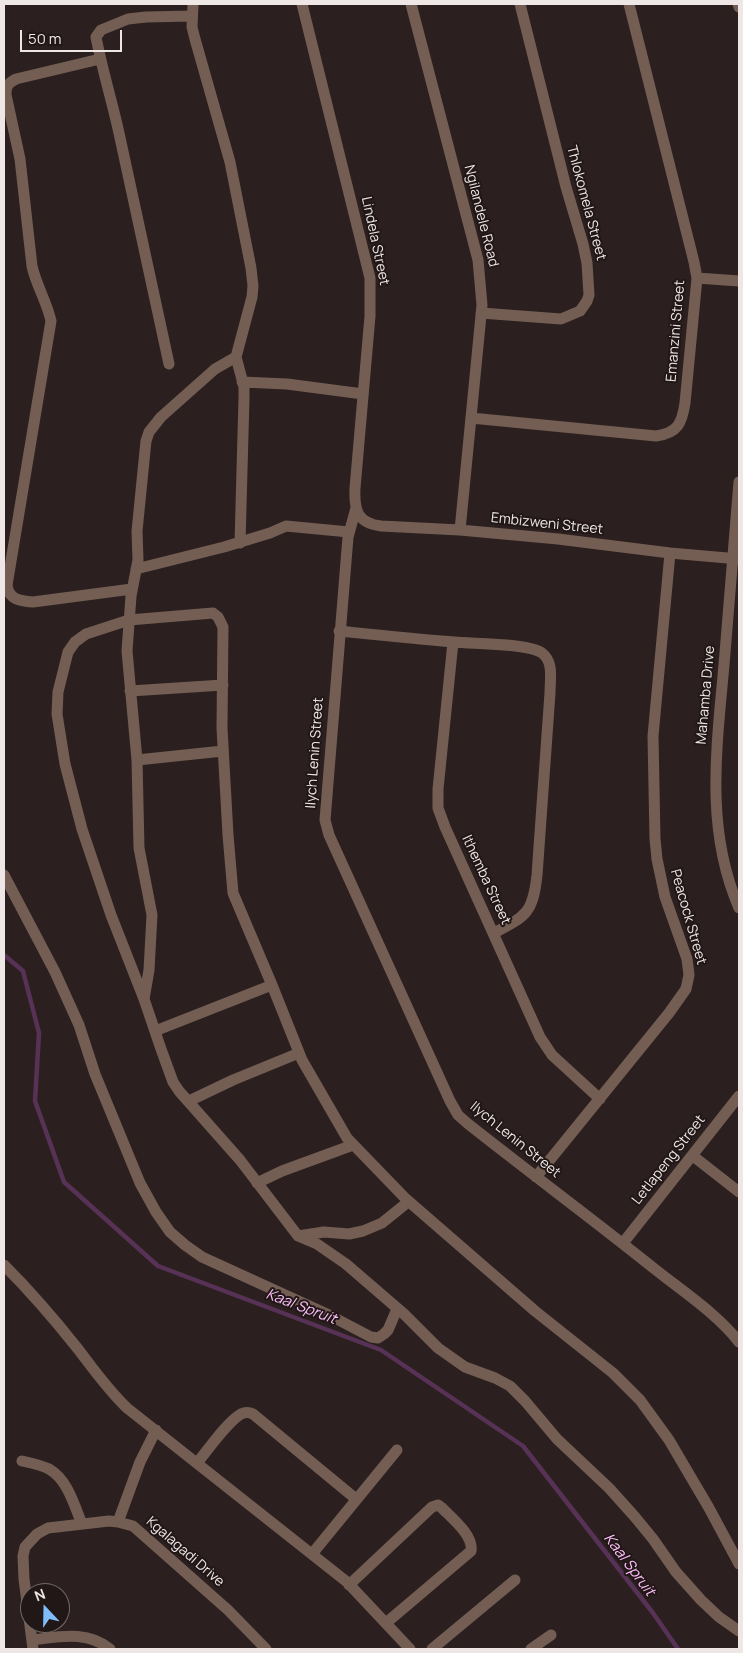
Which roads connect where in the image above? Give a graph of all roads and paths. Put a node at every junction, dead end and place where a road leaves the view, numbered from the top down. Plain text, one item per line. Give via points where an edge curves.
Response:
1 (193, 4) edge
2 (302, 4) edge
3 (411, 4) edge
4 (520, 4) edge
5 (629, 4) edge
6 (738, 4) edge
7 (739, 7) edge
8 (192, 16) junction
9 (100, 59) junction
10 (697, 278) junction
11 (739, 281) edge
12 (482, 313) junction
13 (236, 357) junction
14 (170, 364) dead end
15 (242, 382) junction
16 (363, 394) junction
17 (471, 418) junction
18 (739, 482) edge
19 (356, 508) junction
20 (362, 518) joint
21 (460, 530) junction
22 (349, 532) junction
23 (240, 543) junction
24 (670, 553) junction
25 (736, 558) edge
26 (136, 569) junction
27 (132, 589) junction
28 (6, 593) edge
29 (129, 620) junction
30 (339, 631) junction
31 (453, 642) junction
32 (223, 685) junction
33 (130, 691) junction
34 (223, 751) junction
35 (137, 760) junction
36 (4, 875) edge
37 (739, 908) edge
38 (494, 933) junction
39 (272, 985) junction
40 (144, 999) junction
41 (155, 1031) junction
42 (298, 1053) junction
43 (739, 1096) edge
44 (600, 1099) junction
45 (189, 1101) junction
46 (353, 1145) junction
47 (693, 1156) junction
48 (536, 1178) junction
49 (257, 1183) junction
50 (739, 1192) edge
51 (408, 1202) junction
52 (298, 1236) junction
53 (623, 1243) junction
54 (4, 1265) edge
55 (398, 1309) junction
56 (739, 1342) edge
57 (156, 1430) junction
58 (397, 1450) dead end
59 (22, 1461) dead end
60 (197, 1463) junction
61 (356, 1499) junction
62 (118, 1522) junction
63 (82, 1524) junction
64 (312, 1554) junction
65 (739, 1564) edge
66 (515, 1580) dead end
67 (349, 1585) junction
68 (386, 1623) junction
69 (739, 1631) edge
70 (552, 1635) dead end
71 (32, 1644) edge
72 (110, 1649) edge
73 (266, 1649) edge
74 (410, 1649) edge
75 (432, 1649) edge
76 (531, 1649) edge

1 - 8 street
2 - 16 street, Lindela Street via 370,278
3 - 12 street, Ngilandele Road via 478,260
4 - 12 street, Thlokomela Street via 583,244 589,294 580,311 561,319
5 - 10 street, Emanzini Street
6 - 7 street
8 - 9 street via 128,19 101,30 96,36
8 - 13 street via 195,39 233,175 253,286
9 - 14 street via 120,134
9 - 28 street via 16,79 6,88 21,167 34,275 51,321
10 - 11 street
10 - 17 street, Emanzini Street via 684,415 672,432 650,436
12 - 17 street, Ngilandele Road
13 - 15 street
13 - 26 street via 209,373 148,432 138,517
15 - 16 street
15 - 23 street
16 - 19 street, Lindela Street via 354,488
17 - 21 street, Ngilandele Road
18 - 25 street, Mahamba Drive
19 - 20 street, Lindela Street
19 - 22 street, Ilych Lenin Street
20 - 21 street, Embizweni Street via 368,524 381,526
21 - 24 street, Embizweni Street
22 - 23 street via 286,526
22 - 30 street, Ilych Lenin Street
23 - 26 street
24 - 25 street, Embizweni Street
24 - 44 street, Peacock Street via 653,736 655,839 664,897 687,959 689,975 682,997
25 - 37 street, Mahamba Drive via 714,785 719,843
26 - 27 street
27 - 28 street via 33,602 18,601
27 - 29 street
29 - 32 street via 207,613 216,615 223,627
29 - 33 street
29 - 40 street via 86,634 72,645 58,692 57,714 65,764 82,830
30 - 31 street
30 - 48 street, Ilych Lenin Street via 325,811 329,835 454,1109
31 - 38 street, Ithemba Street via 437,803
31 - 38 street via 533,649 544,655 550,666 534,896 522,917
32 - 33 street
32 - 34 street
33 - 35 street
34 - 35 street
34 - 39 street via 233,893
35 - 40 street via 139,848 152,916 150,970
36 - 55 street via 75,1017 111,1116 140,1183 170,1232 202,1257 372,1337 384,1334
38 - 44 street, Ithemba Street via 546,1046
39 - 41 street
39 - 42 street
40 - 41 street
41 - 45 street via 173,1082
42 - 45 street
42 - 46 street
43 - 47 street, Letlapeng Street
44 - 48 street, Peacock Street
45 - 49 street
46 - 49 street
46 - 51 street
47 - 50 street
47 - 53 street, Letlapeng Street
48 - 53 street, Ilych Lenin Street
49 - 52 street
51 - 52 street via 382,1223 363,1232
51 - 65 street via 613,1373 640,1400 669,1440
52 - 55 street via 317,1244 346,1264
53 - 56 street, Ilych Lenin Street via 720,1321
54 - 57 street via 112,1393
55 - 69 street via 435,1346 465,1367 506,1384 517,1393 552,1434 635,1517 701,1600
57 - 60 street
57 - 62 street via 142,1457
58 - 61 street
59 - 63 street via 48,1469 59,1478 71,1496
60 - 61 street via 233,1421 248,1412
60 - 64 street
61 - 64 street
62 - 63 street, Kgalagadi Drive
62 - 73 street, Kgalagadi Drive via 138,1530 228,1610
63 - 71 street, Kgalagadi Drive via 42,1530 30,1540 24,1551
64 - 67 street
66 - 75 street
67 - 68 street
67 - 68 street via 432,1506 442,1508 468,1536 471,1551
68 - 74 street
70 - 76 street
71 - 72 street via 74,1636 98,1641

